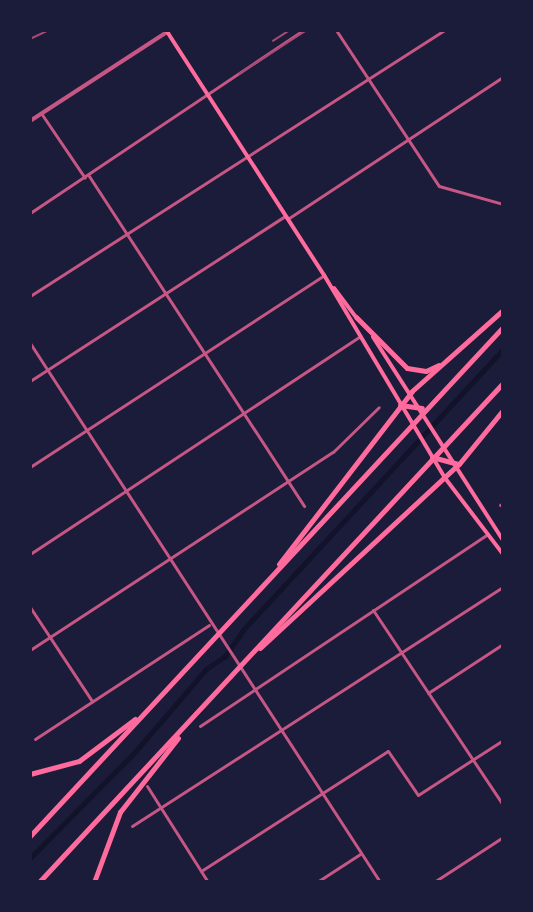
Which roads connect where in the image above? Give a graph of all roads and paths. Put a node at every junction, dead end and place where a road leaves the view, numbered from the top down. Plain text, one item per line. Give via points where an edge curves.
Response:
1 (303, 30) edge
2 (336, 30) edge
3 (445, 30) edge
4 (167, 31) edge
5 (503, 77) edge
6 (369, 79) junction
7 (207, 92) junction
8 (41, 113) junction
9 (30, 121) edge
10 (407, 139) junction
11 (248, 155) junction
12 (87, 177) junction
13 (503, 204) edge
14 (30, 213) edge
15 (288, 217) junction
16 (126, 233) junction
17 (324, 275) junction
18 (165, 293) junction
19 (30, 296) edge
20 (503, 310) edge
21 (356, 317) junction
22 (503, 327) edge
23 (359, 337) junction
24 (30, 343) edge
25 (205, 354) junction
26 (446, 362) junction
27 (48, 370) junction
28 (30, 381) edge
29 (503, 383) edge
30 (412, 392) junction
31 (400, 405) junction
32 (380, 407) dead end
33 (422, 408) junction
34 (503, 410) edge
35 (244, 414) junction
36 (87, 430) junction
37 (432, 457) junction
38 (459, 464) junction
39 (30, 467) edge
40 (445, 477) junction
41 (288, 482) junction
42 (125, 492) junction
43 (304, 506) dead end
44 (489, 533) junction
45 (503, 540) edge
46 (30, 554) edge
47 (503, 554) edge
48 (168, 561) junction
49 (503, 587) edge
50 (249, 600) junction
51 (30, 607) edge
52 (373, 610) junction
53 (209, 624) junction
54 (50, 637) junction
55 (503, 644) edge
56 (30, 650) edge
57 (401, 653) junction
58 (232, 674) junction
59 (253, 688) junction
60 (428, 693) junction
61 (92, 701) junction
62 (156, 701) junction
63 (195, 715) junction
64 (200, 726) dead end
65 (282, 732) junction
66 (35, 739) dead end
67 (503, 740) edge
68 (473, 760) junction
69 (30, 774) edge
70 (147, 786) dead end
71 (322, 794) junction
72 (503, 805) edge
73 (162, 811) junction
74 (132, 826) dead end
75 (30, 836) edge
76 (503, 837) edge
77 (361, 853) junction
78 (201, 871) junction
79 (39, 882) edge
80 (94, 882) edge
81 (208, 882) edge
82 (317, 882) edge
83 (381, 882) edge
84 (434, 882) edge

1 - 7 street
2 - 6 street
3 - 6 street
4 - 7 main road
4 - 8 street
5 - 10 street
6 - 10 street
6 - 11 street
7 - 11 main road
7 - 12 street
8 - 9 street
8 - 12 street
10 - 13 street via 446,190
10 - 15 street
11 - 15 main road
11 - 16 street
12 - 14 street
12 - 16 street
15 - 17 main road
15 - 18 street
16 - 18 street
16 - 19 street
17 - 21 main road
17 - 23 main road
17 - 25 street
18 - 25 street
18 - 27 street
20 - 26 highway
21 - 26 highway via 407,368 426,371
21 - 30 main road
22 - 50 highway
23 - 31 main road
23 - 35 street
24 - 27 street
25 - 35 street
25 - 36 street
26 - 30 highway
27 - 28 street
27 - 36 street
29 - 58 highway
30 - 31 highway
30 - 33 main road
31 - 33 highway
31 - 37 main road
31 - 50 highway
32 - 41 street via 333,452
33 - 38 main road
34 - 38 highway
35 - 41 street
35 - 42 street
36 - 39 street
36 - 42 street
37 - 38 highway
37 - 40 main road
38 - 40 highway
38 - 45 main road
40 - 44 main road
40 - 58 highway
41 - 43 street
41 - 48 street
42 - 46 street
42 - 48 street
44 - 47 main road
44 - 52 street
48 - 53 street
48 - 54 street
49 - 57 street
50 - 62 highway
51 - 54 street
52 - 57 street
52 - 59 street
53 - 59 street
53 - 61 street
54 - 56 street
54 - 61 street
55 - 60 street
57 - 60 street
57 - 65 street
58 - 63 highway
59 - 64 street
59 - 65 street
60 - 68 street
61 - 66 street
62 - 69 highway via 100,748 59,769
62 - 75 highway
63 - 79 highway
63 - 80 highway via 128,800 105,840
65 - 71 street
65 - 73 street
67 - 68 street
68 - 71 street via 418,795 388,751
68 - 72 street
70 - 73 street
71 - 77 street
71 - 78 street
73 - 74 street
73 - 78 street
76 - 84 street
77 - 82 street
77 - 83 street
78 - 81 street

